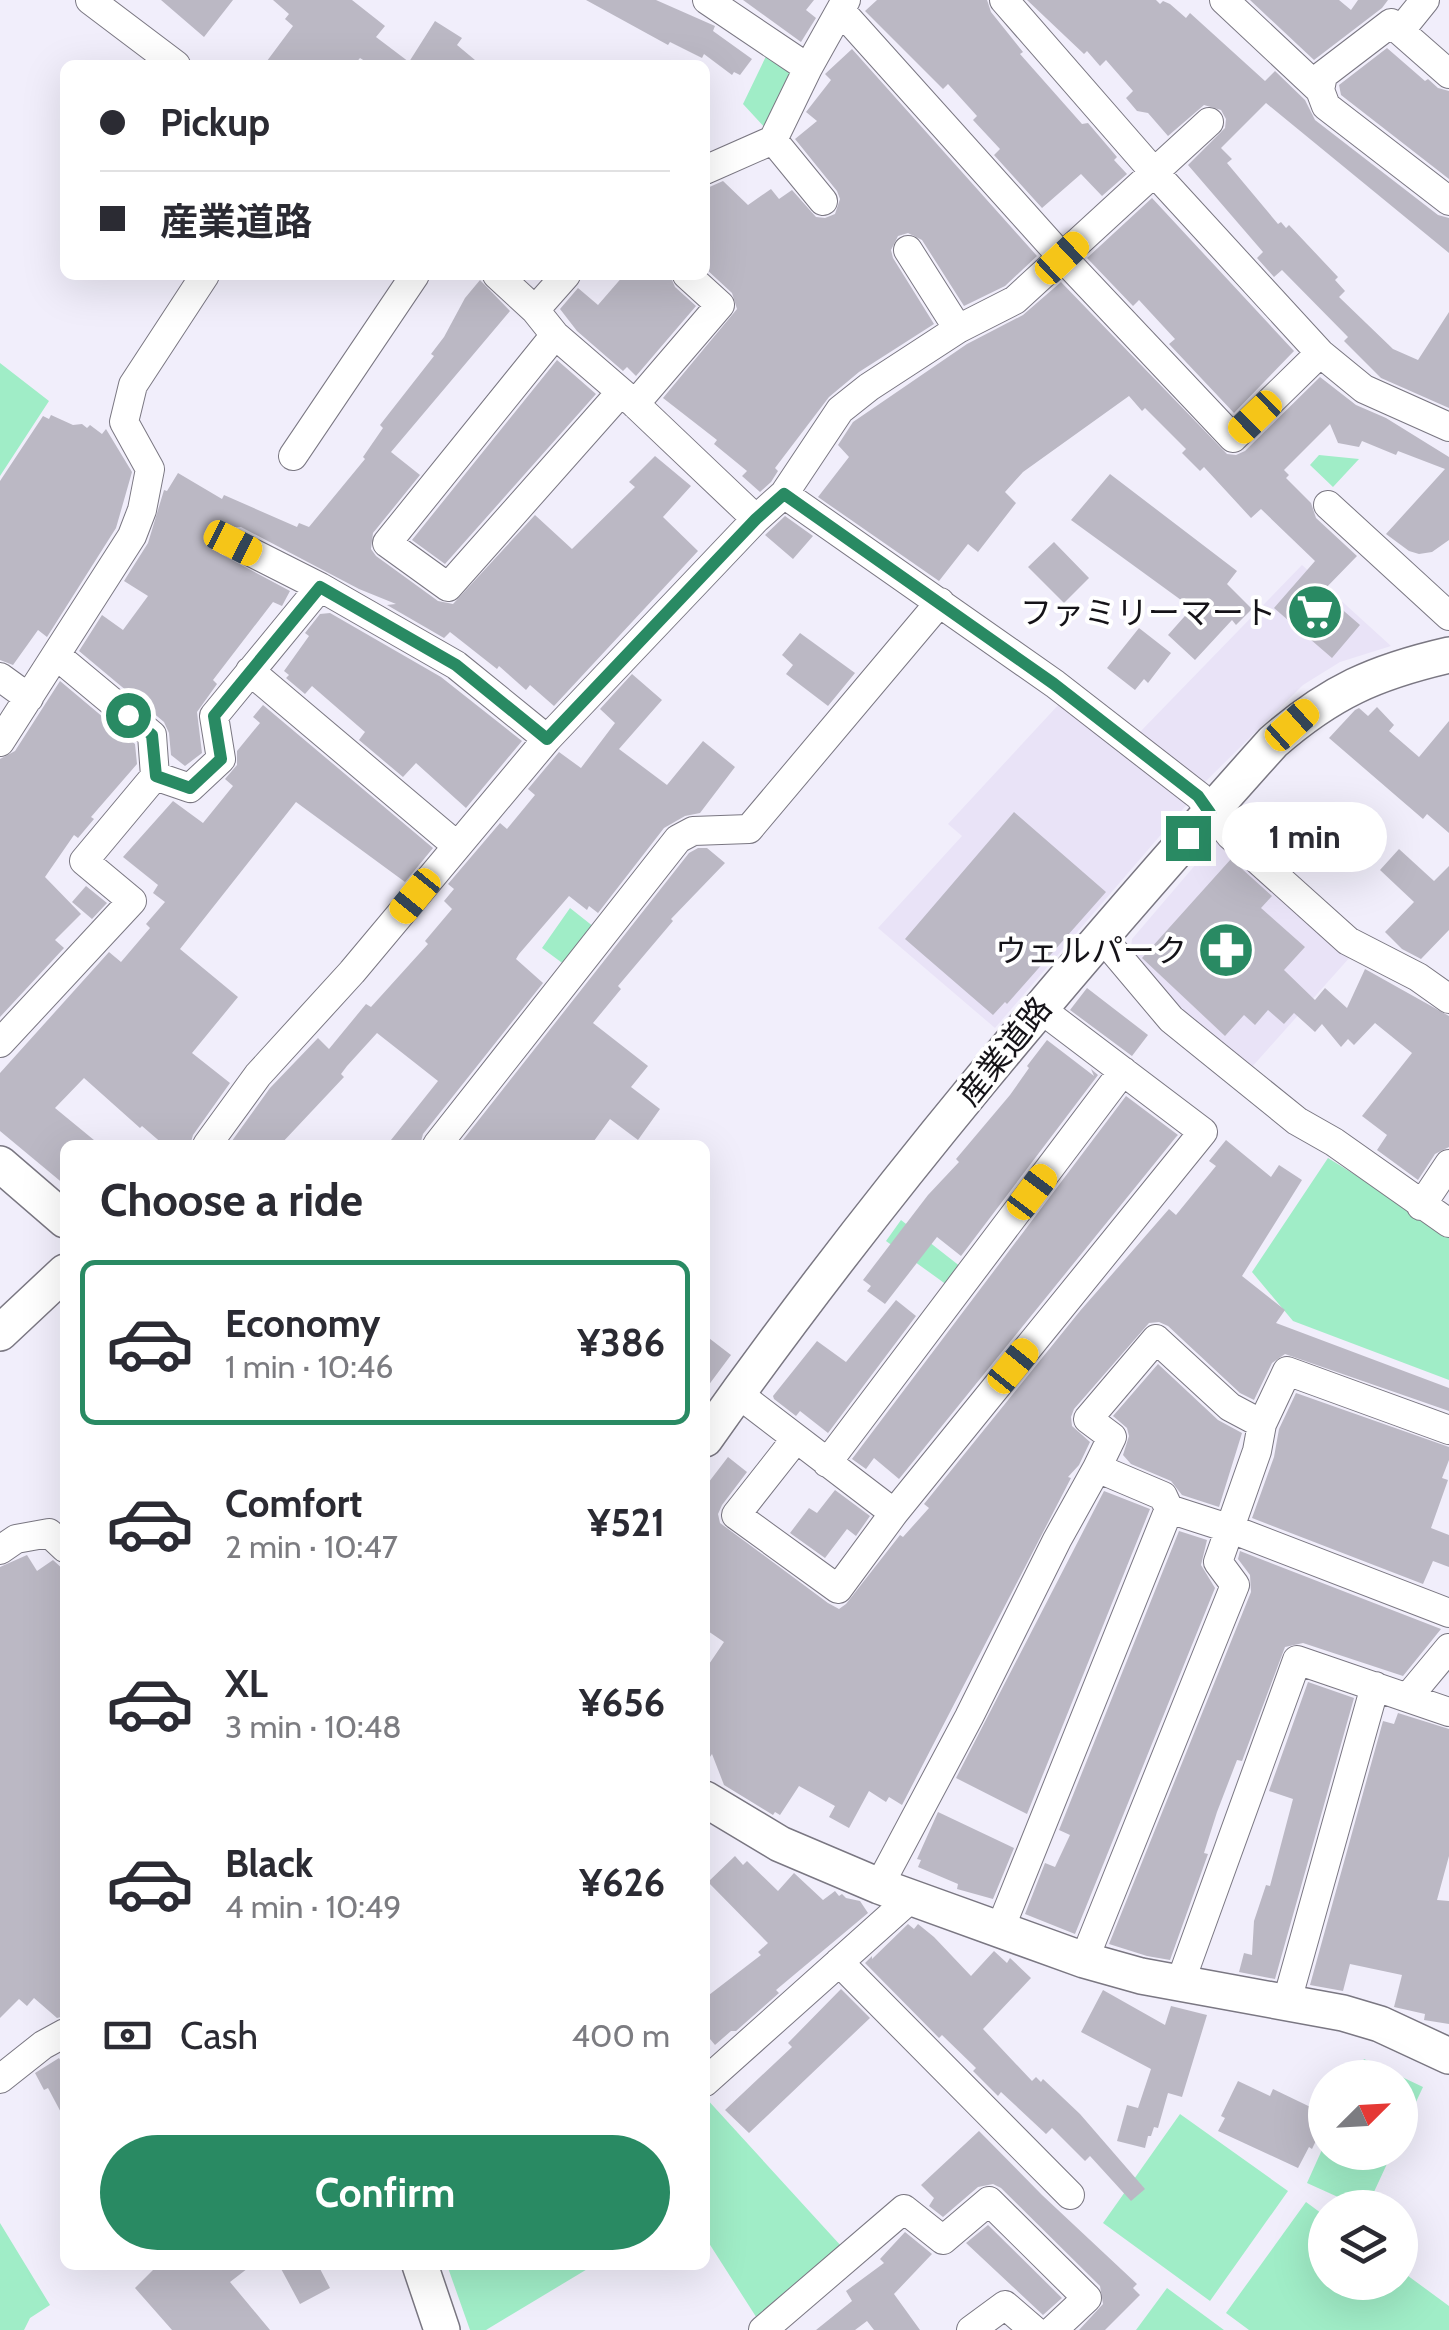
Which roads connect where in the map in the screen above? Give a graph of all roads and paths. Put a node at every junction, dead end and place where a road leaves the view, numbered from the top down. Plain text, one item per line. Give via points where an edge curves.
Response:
1 (90, 0) edge
2 (707, 0) edge
3 (1004, 0) edge
4 (1224, 0) edge
5 (1425, 0) edge
6 (844, 6) edge
7 (1400, 31) junction
8 (169, 60) edge
9 (808, 68) junction
10 (1449, 74) edge
11 (1320, 90) junction
12 (1209, 122) dead end
13 (774, 140) junction
14 (710, 168) edge
15 (1154, 172) junction
16 (823, 201) dead end
17 (1449, 201) edge
18 (908, 250) dead end
19 (1062, 258) junction
20 (202, 280) edge
21 (412, 280) edge
22 (502, 280) edge
23 (562, 280) edge
24 (693, 280) edge
25 (535, 310) junction
26 (958, 329) junction
27 (554, 336) junction
28 (1320, 352) junction
29 (627, 398) junction
30 (1449, 427) edge
31 (292, 456) dead end
32 (784, 494) junction
33 (1328, 505) dead end
34 (756, 519) junction
35 (233, 543) dead end
36 (320, 587) junction
37 (940, 602) junction
38 (1449, 616) edge
39 (1449, 655) edge
40 (57, 656) junction
41 (250, 671) junction
42 (0, 677) edge
43 (29, 698) junction
44 (547, 739) junction
45 (0, 742) edge
46 (156, 776) junction
47 (1210, 813) junction
48 (456, 844) junction
49 (1102, 936) junction
50 (1449, 999) edge
51 (1038, 1008) junction
52 (0, 1043) edge
53 (1122, 1070) junction
54 (211, 1140) edge
55 (441, 1140) edge
56 (0, 1164) edge
57 (1449, 1164) edge
58 (1421, 1206) junction
59 (60, 1216) edge
60 (1449, 1223) edge
61 (60, 1277) edge
62 (0, 1333) edge
63 (737, 1393) junction
64 (1262, 1424) junction
65 (1449, 1430) edge
66 (710, 1432) edge
67 (795, 1440) junction
68 (826, 1463) junction
69 (1097, 1468) junction
70 (1169, 1509) junction
71 (894, 1513) junction
72 (1231, 1530) junction
73 (60, 1543) edge
74 (0, 1550) edge
75 (1449, 1613) edge
76 (1449, 1648) edge
77 (1375, 1686) junction
78 (1409, 1696) junction
79 (1449, 1712) edge
80 (710, 1801) edge
81 (895, 1892) junction
82 (1000, 1930) junction
83 (1084, 1960) junction
84 (839, 1962) junction
85 (1180, 1983) junction
86 (1287, 2000) junction
87 (60, 2036) edge
88 (1449, 2056) edge
89 (0, 2078) edge
90 (710, 2078) edge
91 (1070, 2195) dead end
92 (422, 2270) edge
93 (440, 2329) edge
94 (763, 2330) edge
95 (971, 2330) edge
96 (1034, 2330) edge
97 (1053, 2330) edge

1 - 8 street
2 - 9 street
3 - 15 street
4 - 11 street
5 - 7 street
6 - 9 street
6 - 19 street
7 - 10 street
7 - 11 street via 1392,23 1323,75
9 - 13 street
11 - 17 street via 1326,106
12 - 15 street
13 - 14 street
13 - 16 street
15 - 19 street
15 - 28 street
18 - 26 street
19 - 26 street via 1015,300
19 - 28 street via 1233,438
20 - 40 street via 132,385 124,422 150,469 142,510
21 - 31 street
22 - 25 street
23 - 25 street
24 - 29 street via 720,304
25 - 27 street
26 - 32 street via 840,410
27 - 29 street
27 - 29 street via 387,543 448,587
28 - 30 street via 1364,389
29 - 34 street
32 - 34 street
32 - 37 street
33 - 38 street
34 - 44 street
35 - 36 street
36 - 41 street
36 - 44 street via 456,665
37 - 47 street via 1184,784
37 - 55 street via 749,829 693,831 678,839
39 - 47 street, 産業道路 via 1356,683 1311,708
40 - 43 street
40 - 46 street via 152,735
41 - 46 street via 214,716 221,759 190,788
41 - 48 street
42 - 43 street
43 - 45 street
44 - 48 street
46 - 52 street via 84,860 132,901
47 - 49 street, 産業道路
47 - 50 street via 1348,941
48 - 54 street via 258,1075
49 - 51 street, 産業道路
49 - 58 street via 1170,1019 1297,1121
51 - 53 street
51 - 63 street, 産業道路
53 - 68 street
53 - 71 street via 1203,1132
56 - 59 street
57 - 58 street
58 - 60 street
61 - 62 street
63 - 66 street, 産業道路
63 - 67 street
64 - 65 street via 1287,1371
64 - 69 street via 1230,1407 1156,1340 1088,1419 1112,1437
64 - 72 street
67 - 68 street
67 - 71 street via 736,1515 838,1588
68 - 71 street
69 - 70 street via 1163,1496
69 - 81 street via 969,1717
70 - 72 street
70 - 82 street
72 - 75 street
72 - 83 street via 1218,1562 1235,1584
73 - 74 street via 49,1533
76 - 78 street
77 - 78 street
77 - 85 street via 1297,1660
77 - 86 street
78 - 79 street
80 - 81 street via 780,1844
81 - 82 street
81 - 84 street
82 - 83 street
83 - 85 street
84 - 90 street
84 - 91 street
85 - 86 street
86 - 88 street via 1380,2024
87 - 89 street
92 - 93 street
94 - 97 street via 904,2209 943,2240 988,2200 1087,2298
95 - 96 street via 1005,2305

